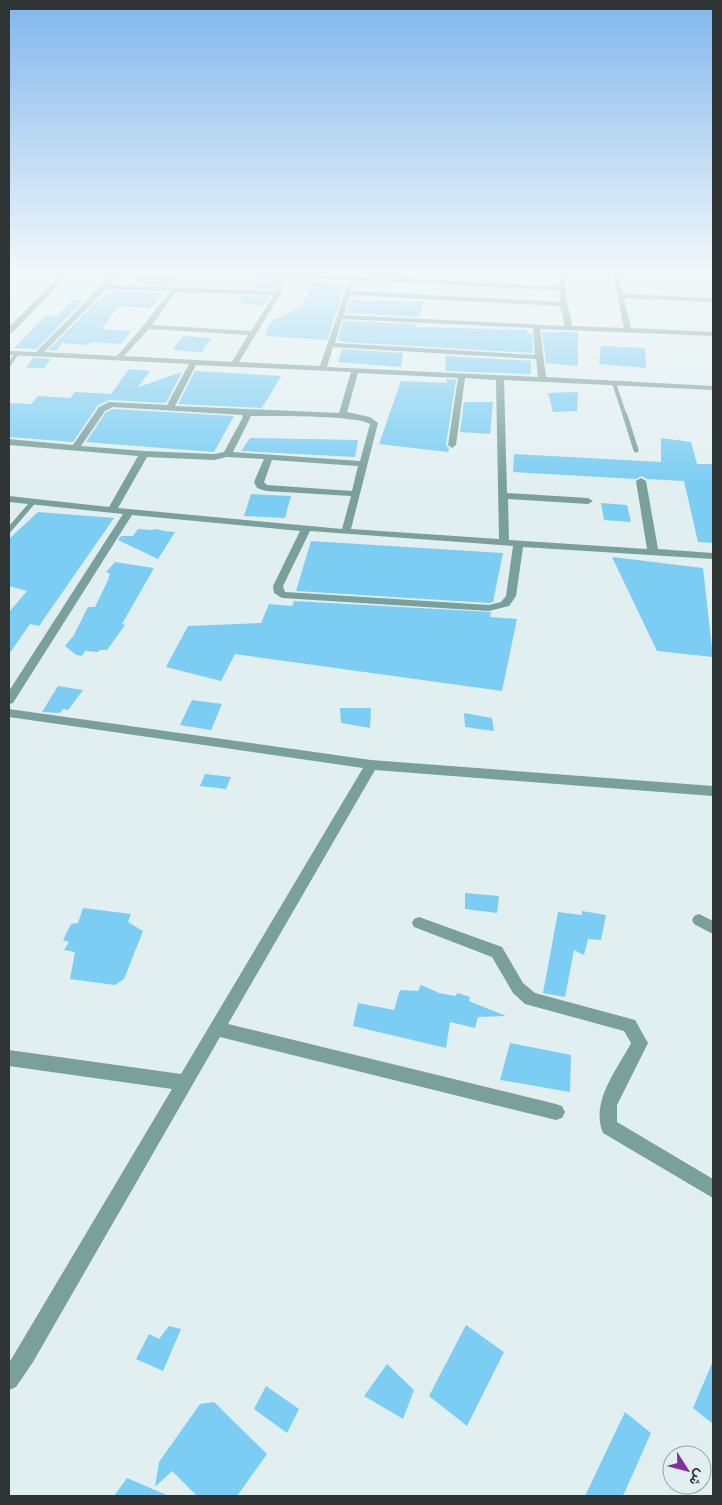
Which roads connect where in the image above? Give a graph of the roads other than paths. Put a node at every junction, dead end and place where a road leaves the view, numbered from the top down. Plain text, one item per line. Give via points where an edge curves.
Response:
1 (47, 344) edge
2 (132, 344) edge
3 (247, 344) edge
4 (538, 344) edge
5 (330, 345) joint
6 (13, 353) edge
7 (38, 354) junction
8 (539, 357) junction
9 (119, 358) junction
10 (194, 362) junction
11 (433, 362) junction
12 (234, 364) junction
13 (9, 365) edge
14 (323, 368) junction
15 (355, 370) junction
16 (462, 375) junction
17 (500, 377) junction
18 (542, 379) junction
19 (614, 383) junction
20 (713, 388) edge
21 (170, 408) junction
22 (246, 413) junction
23 (344, 416) junction
24 (9, 442) edge
25 (452, 445) dead end
26 (75, 448) junction
27 (636, 450) dead end
28 (144, 454) junction
29 (227, 454) junction
30 (269, 457) junction
31 (365, 464) junction
32 (641, 481) dead end
33 (357, 494) junction
34 (503, 496) junction
35 (9, 499) edge
36 (588, 501) dead end
37 (33, 502) junction
38 (112, 510) junction
39 (130, 511) junction
40 (306, 529) junction
41 (9, 530) edge
42 (346, 532) junction
43 (504, 543) junction
44 (518, 544) junction
45 (653, 552) junction
46 (713, 556) edge
47 (9, 700) edge
48 (9, 713) edge
49 (371, 766) junction
50 (713, 791) edge
51 (699, 920) dead end
52 (419, 923) dead end
53 (713, 928) edge
54 (217, 1029) junction
55 (9, 1058) edge
56 (186, 1083) junction
57 (556, 1112) dead end
58 (713, 1189) edge
59 (9, 1380) edge

1 - 7 street
2 - 9 street
3 - 12 street
4 - 8 street
5 - 11 street
5 - 14 street
6 - 7 street
6 - 13 lane
7 - 9 street
8 - 11 street
8 - 18 street
9 - 10 street
10 - 12 street
10 - 21 street
11 - 15 street
11 - 16 street
12 - 14 street
14 - 15 street
15 - 23 street
16 - 17 street
16 - 25 street
17 - 18 street
17 - 34 street
18 - 19 street
19 - 20 street
19 - 27 lane
21 - 22 street
21 - 26 street via 106,406
22 - 23 street
22 - 29 street via 247,417
23 - 31 street via 373,421
24 - 26 street
26 - 28 street
28 - 29 street via 214,457
28 - 38 street
29 - 30 street
30 - 31 street
30 - 33 street via 260,486
31 - 33 street
32 - 45 street
33 - 42 street
34 - 36 street
34 - 43 street
35 - 37 street
37 - 38 street
37 - 41 lane
38 - 39 street
39 - 40 street
39 - 47 street
40 - 42 street
40 - 44 street via 278,586 282,594 489,608 505,604 511,596
42 - 43 street
43 - 44 street
44 - 45 street
45 - 46 street
48 - 49 street
49 - 50 street
49 - 54 street
51 - 53 street
52 - 58 street via 498,952 518,988 531,1000 629,1025 640,1043 608,1104 609,1127
54 - 56 street
54 - 57 street
55 - 56 street
56 - 59 street

